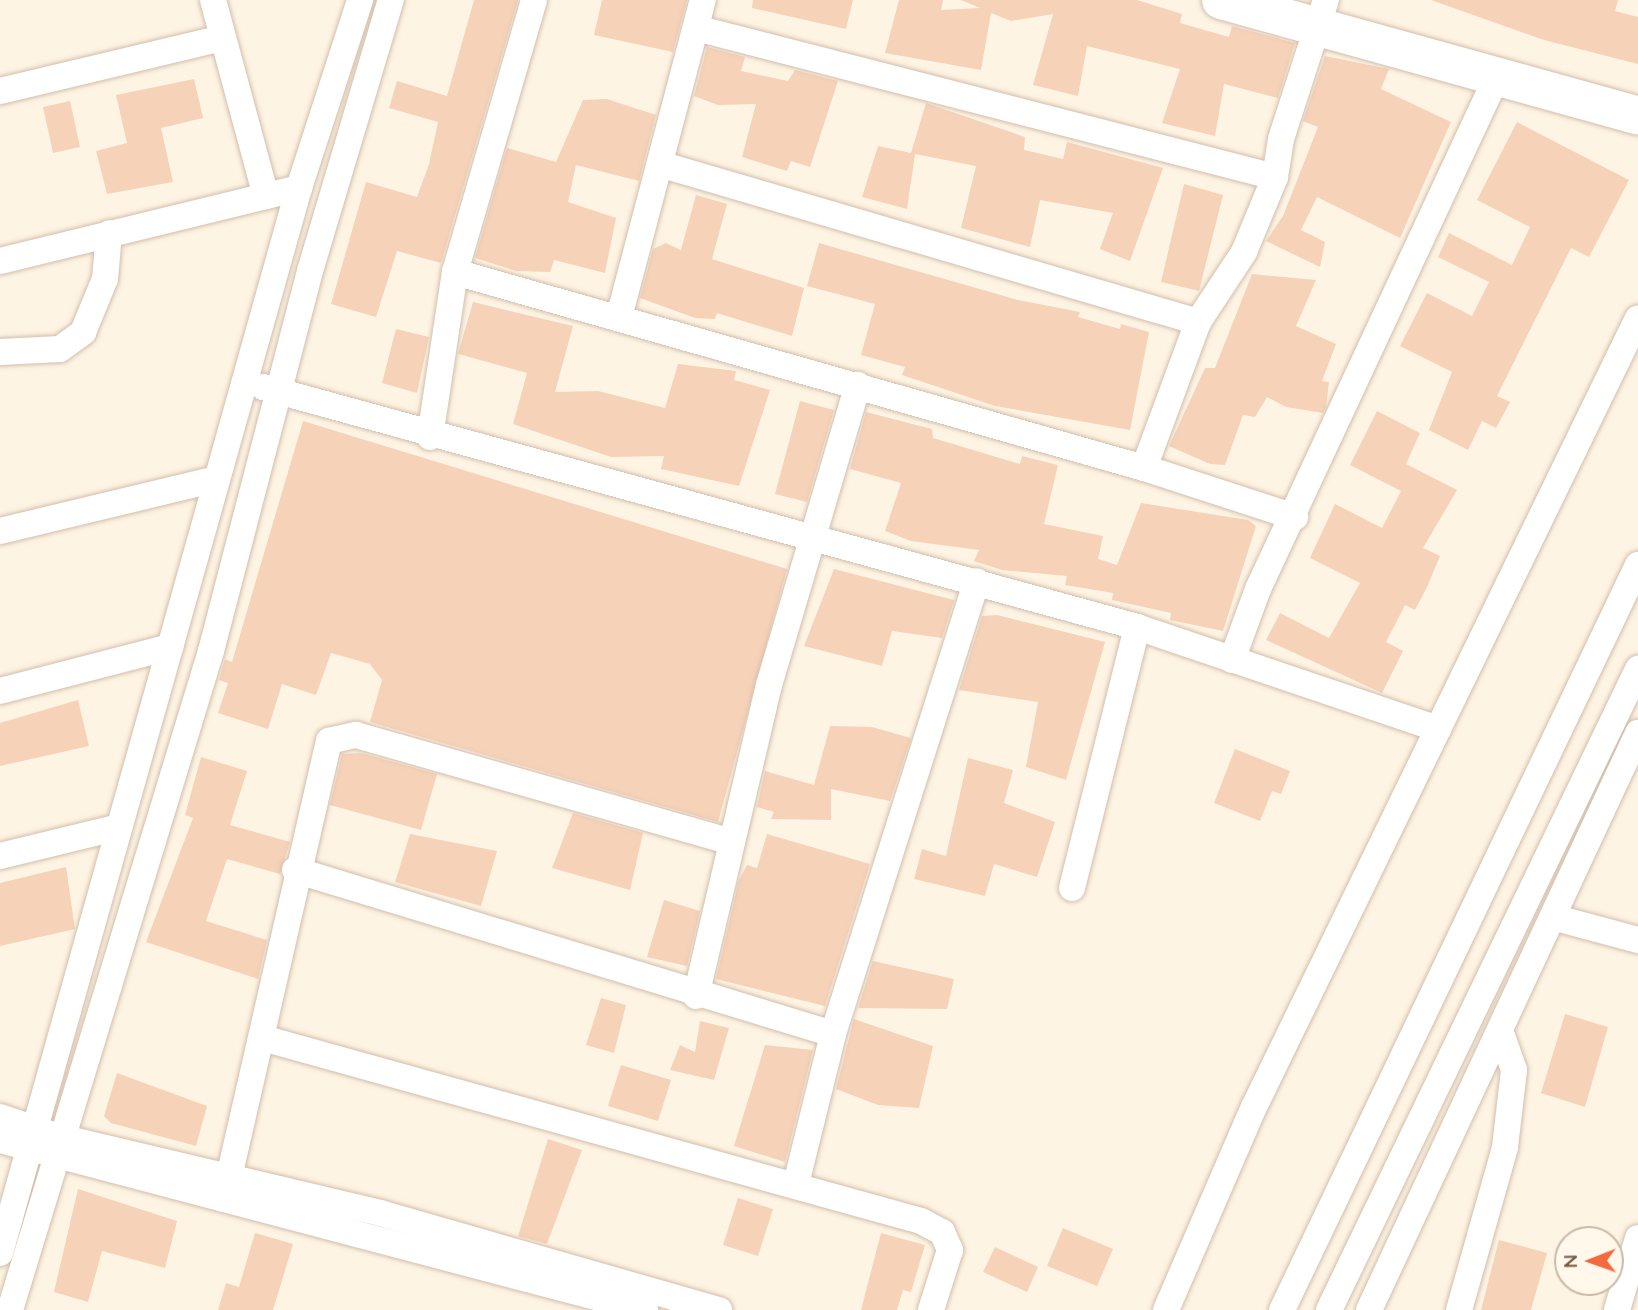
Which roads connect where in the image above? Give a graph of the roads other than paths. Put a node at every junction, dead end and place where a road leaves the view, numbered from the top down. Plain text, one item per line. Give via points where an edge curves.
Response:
1 (213, 0) edge
2 (360, 0) edge
3 (391, 0) edge
4 (534, 0) edge
5 (703, 0) edge
6 (1221, 0) edge
7 (1324, 8) edge
8 (696, 28) junction
9 (223, 38) junction
10 (1498, 74) junction
11 (0, 91) edge
12 (1638, 93) edge
13 (1638, 116) edge
14 (663, 165) junction
15 (1275, 177) junction
16 (299, 188) junction
17 (267, 196) junction
18 (108, 233) junction
19 (0, 261) edge
20 (455, 272) junction
21 (619, 317) junction
22 (1638, 318) edge
23 (1198, 322) junction
24 (0, 352) edge
25 (245, 379) junction
26 (858, 385) junction
27 (278, 394) junction
28 (430, 437) junction
29 (1144, 468) junction
30 (217, 479) junction
31 (1295, 517) junction
32 (0, 531) edge
33 (813, 535) junction
34 (1638, 565) edge
35 (977, 581) junction
36 (1137, 627) junction
37 (170, 647) junction
38 (1232, 660) junction
39 (1638, 669) edge
40 (0, 691) edge
41 (1438, 729) junction
42 (1638, 733) edge
43 (1632, 771) edge
44 (119, 827) junction
45 (731, 842) junction
46 (0, 856) edge
47 (295, 870) junction
48 (1072, 888) dead end
49 (1556, 918) junction
50 (1638, 940) edge
51 (696, 996) junction
52 (1500, 1030) junction
53 (833, 1034) junction
54 (266, 1039) junction
55 (0, 1117) edge
56 (0, 1140) edge
57 (44, 1143) junction
58 (796, 1184) junction
59 (227, 1187) junction
60 (1638, 1238) edge
61 (0, 1253) edge
62 (1633, 1270) edge
63 (0, 1305) edge
64 (12, 1310) edge
65 (645, 1310) edge
66 (719, 1310) edge
67 (931, 1310) edge
68 (1166, 1310) edge
69 (1282, 1310) edge
70 (1329, 1310) edge
71 (1369, 1310) edge
72 (1459, 1310) edge
73 (1617, 1310) edge

1 - 9 street
2 - 16 street
3 - 27 street
4 - 20 street
5 - 8 street
6 - 7 street
7 - 10 street
7 - 12 street
7 - 15 street
8 - 14 street
8 - 15 street
9 - 11 street
9 - 17 street
10 - 13 street
10 - 31 street
14 - 21 street
14 - 23 street
15 - 23 street via 1244,252
16 - 17 street
16 - 25 street
17 - 18 street
18 - 19 street
18 - 24 street via 105,279 83,332 60,349
20 - 21 street
20 - 28 street
21 - 26 street
22 - 41 street
23 - 29 street
25 - 27 street
25 - 30 street
26 - 29 street
26 - 33 street
27 - 28 street
27 - 57 street via 211,651
28 - 33 street
29 - 31 street
30 - 32 street
30 - 37 street
31 - 38 street
33 - 35 street
33 - 45 street
34 - 69 street
35 - 36 street
35 - 53 street
36 - 38 street
36 - 48 street
37 - 40 street
37 - 44 street
38 - 41 street
39 - 70 street
41 - 68 street via 1254,1107
42 - 43 street
43 - 49 street
44 - 46 street
44 - 57 street
45 - 47 street via 356,735 329,741
45 - 51 street
47 - 51 street
47 - 54 street
49 - 50 street
49 - 52 street
51 - 53 street
52 - 71 street
52 - 72 street via 1514,1070 1504,1147
53 - 58 street
54 - 58 street
54 - 59 street
55 - 57 street
56 - 57 street
57 - 59 street
57 - 61 street
57 - 64 street
58 - 67 street via 942,1232 950,1267
59 - 65 street
59 - 66 street
60 - 62 street
62 - 73 street
63 - 64 street

